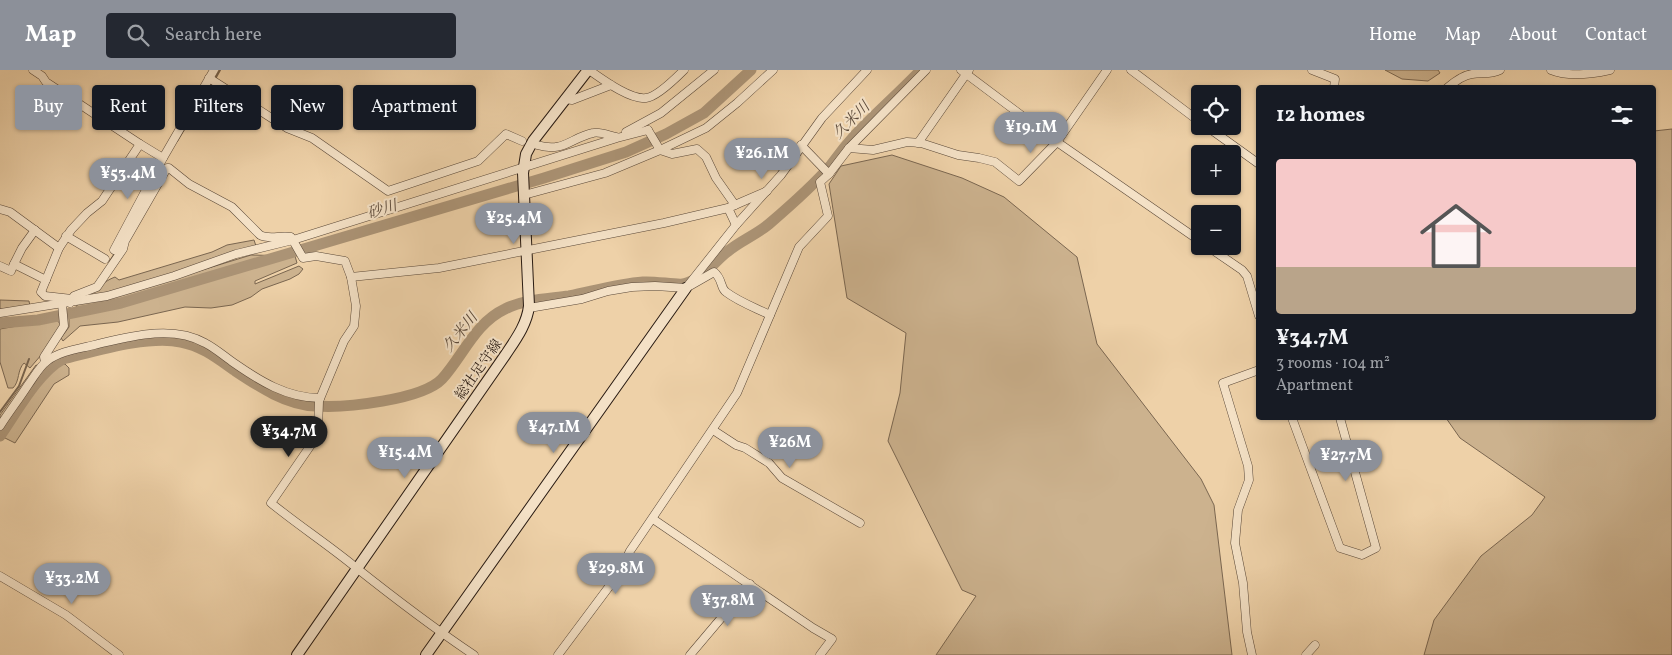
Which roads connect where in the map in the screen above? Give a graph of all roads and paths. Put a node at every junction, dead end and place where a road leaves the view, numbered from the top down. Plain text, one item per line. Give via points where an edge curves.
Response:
1 (34, 70) edge
2 (214, 70) edge
3 (589, 70) edge
4 (684, 70) edge
5 (714, 70) edge
6 (772, 70) edge
7 (926, 70) edge
8 (1107, 70) edge
9 (1131, 70) edge
10 (1312, 70) edge
11 (1500, 70) edge
12 (1551, 70) edge
13 (1610, 70) edge
14 (865, 71) edge
15 (965, 71) edge
16 (212, 80) junction
17 (611, 85) junction
18 (1334, 85) edge
19 (1450, 85) edge
20 (566, 99) junction
21 (1191, 115) edge
22 (655, 116) junction
23 (648, 130) junction
24 (1219, 135) edge
25 (617, 138) junction
26 (522, 141) dead end
27 (918, 142) junction
28 (1057, 142) junction
29 (140, 144) junction
30 (537, 145) dead end
31 (801, 145) junction
32 (849, 148) junction
33 (660, 150) junction
34 (1256, 162) edge
35 (164, 164) junction
36 (524, 170) junction
37 (827, 171) junction
38 (767, 191) junction
39 (524, 193) junction
40 (732, 206) junction
41 (0, 209) edge
42 (736, 225) junction
43 (35, 230) junction
44 (1191, 235) edge
45 (66, 236) junction
46 (294, 242) junction
47 (59, 248) junction
48 (114, 250) dead end
49 (526, 250) junction
50 (1221, 255) edge
51 (105, 259) dead end
52 (14, 264) junction
53 (0, 266) edge
54 (351, 277) junction
55 (46, 280) junction
56 (688, 285) junction
57 (66, 303) junction
58 (529, 304) junction
59 (1256, 306) edge
60 (0, 312) edge
61 (770, 315) junction
62 (45, 362) junction
63 (1256, 371) edge
64 (320, 399) junction
65 (1293, 420) edge
66 (1341, 420) edge
67 (0, 426) edge
68 (713, 430) junction
69 (652, 519) junction
70 (860, 523) dead end
71 (356, 568) junction
72 (0, 576) edge
73 (750, 584) junction
74 (442, 633) junction
75 (1315, 645) dead end
76 (119, 655) edge
77 (297, 655) edge
78 (426, 655) edge
79 (474, 655) edge
80 (558, 655) edge
81 (690, 655) edge
82 (820, 655) edge
83 (1252, 655) edge
84 (1306, 655) edge

1 - 29 street via 46,82
2 - 16 street
3 - 17 street
3 - 20 main road, 総社足守線
4 - 17 street via 646,98
5 - 22 street
6 - 33 street via 706,128
7 - 32 street
8 - 28 street
9 - 21 street
10 - 18 street via 1335,79
11 - 19 street via 1468,75
12 - 13 street via 1560,74
14 - 31 street
15 - 27 street
15 - 28 street
16 - 26 street via 287,128 312,138 388,192 478,161 506,134
16 - 35 street
17 - 20 street via 572,100
20 - 36 main road, 総社足守線 via 533,141 526,154
22 - 23 street
22 - 25 street
23 - 25 street
23 - 33 street
24 - 34 street
25 - 30 street via 595,132 560,147
25 - 36 street
27 - 28 street via 958,155 995,162 1019,180
27 - 32 street via 872,150
28 - 44 street
29 - 35 street
29 - 45 street via 102,201
31 - 37 street
31 - 38 street
32 - 37 street
33 - 39 street via 605,173
33 - 40 street via 672,154 697,149 706,157
35 - 46 street via 189,184 232,207 260,235 290,237
35 - 48 street
35 - 57 street via 123,249 97,288 74,296
36 - 39 main road, 総社足守線
36 - 46 street via 416,200
37 - 61 street via 820,182 828,216 799,247
38 - 40 street
38 - 42 street
39 - 49 main road, 総社足守線
40 - 42 street
40 - 49 street
41 - 43 street via 10,212
42 - 56 street
43 - 47 street
43 - 52 street
45 - 47 street
45 - 51 street
46 - 54 street via 305,259 316,256 346,261
46 - 57 street via 236,254 107,296
47 - 55 street
49 - 54 street via 439,268
49 - 58 main road, 総社足守線
50 - 59 street via 1247,276
52 - 53 street via 10,271
52 - 55 street
54 - 64 street via 356,306 354,326 344,341
55 - 57 street via 41,290 45,296
56 - 58 street via 632,288 582,299
56 - 61 street via 714,272 726,292
56 - 74 main road
57 - 60 street
57 - 62 street via 64,326 44,357
58 - 71 main road, 総社足守線 via 522,330
61 - 68 street via 736,393
62 - 64 street via 64,352 125,338 180,335 204,342 269,385 296,396
62 - 67 street
63 - 83 street via 1223,383 1248,466 1249,476 1238,510 1235,543
64 - 71 street via 315,440 271,504
65 - 66 street via 1340,548 1362,555 1376,548
68 - 69 street
68 - 70 street via 769,463 782,478
69 - 73 street
69 - 80 street via 620,572
71 - 74 street
71 - 77 main road, 総社足守線
72 - 76 street via 66,615
73 - 81 street
73 - 82 street via 832,639
74 - 78 main road
74 - 79 street
75 - 84 street

